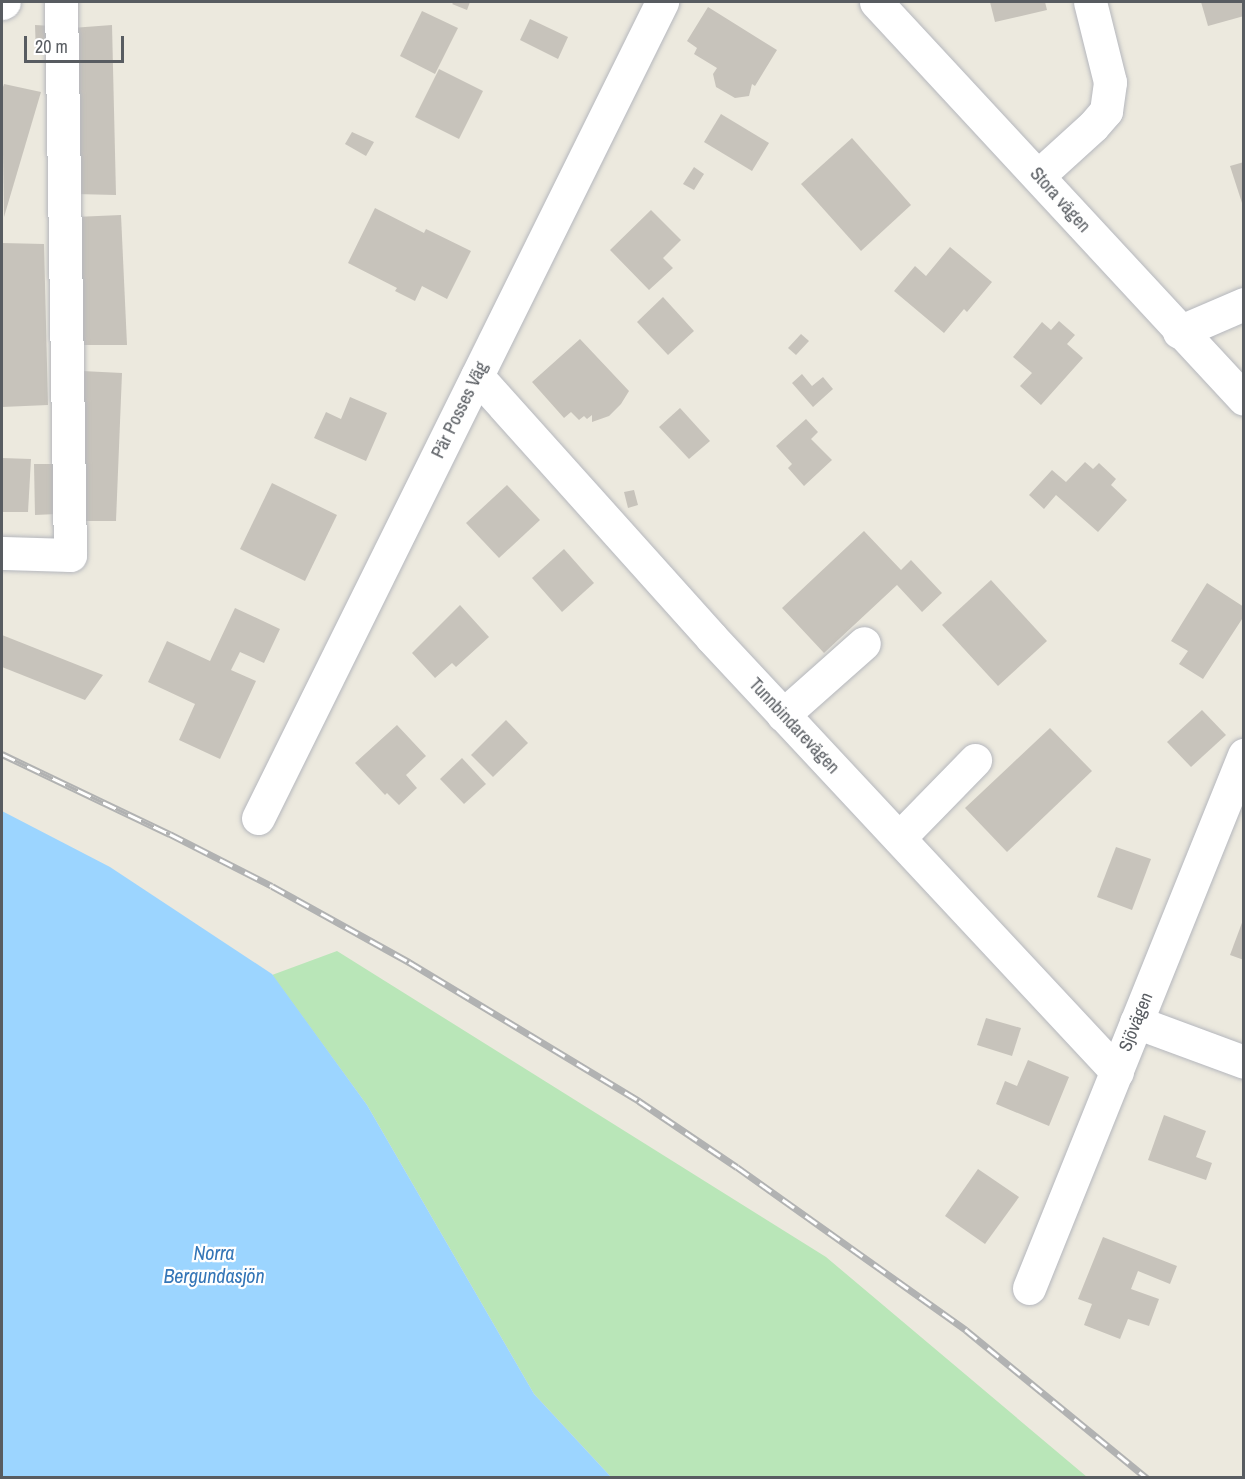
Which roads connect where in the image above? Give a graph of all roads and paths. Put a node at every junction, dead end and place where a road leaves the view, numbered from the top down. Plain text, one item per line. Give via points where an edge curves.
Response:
1 (61, 2) edge
2 (662, 2) edge
3 (876, 2) edge
4 (1090, 2) edge
5 (1038, 176) junction
6 (1244, 304) edge
7 (1179, 332) junction
8 (477, 376) junction
9 (1244, 399) edge
10 (2, 553) edge
11 (864, 643) dead end
12 (783, 715) junction
13 (1244, 755) edge
14 (975, 760) dead end
15 (258, 819) dead end
16 (899, 838) junction
17 (1136, 1022) junction
18 (1244, 1062) edge
19 (1117, 1072) junction
20 (1029, 1288) dead end

1 - 10 street via 70,555
2 - 8 street, Pär Posses Väg
3 - 5 street, Stora vägen
4 - 5 street via 1110,82 1106,111
5 - 7 street, Stora vägen
6 - 7 street
7 - 9 street, Stora vägen
8 - 12 street, Tunnbindarevägen
8 - 15 street, Pär Posses Väg
11 - 12 street
12 - 16 street, Tunnbindarevägen
13 - 17 street, Sjövägen
14 - 16 street
16 - 19 street, Tunnbindarevägen
17 - 18 street
17 - 19 street, Sjövägen
19 - 20 street, Sjövägen

